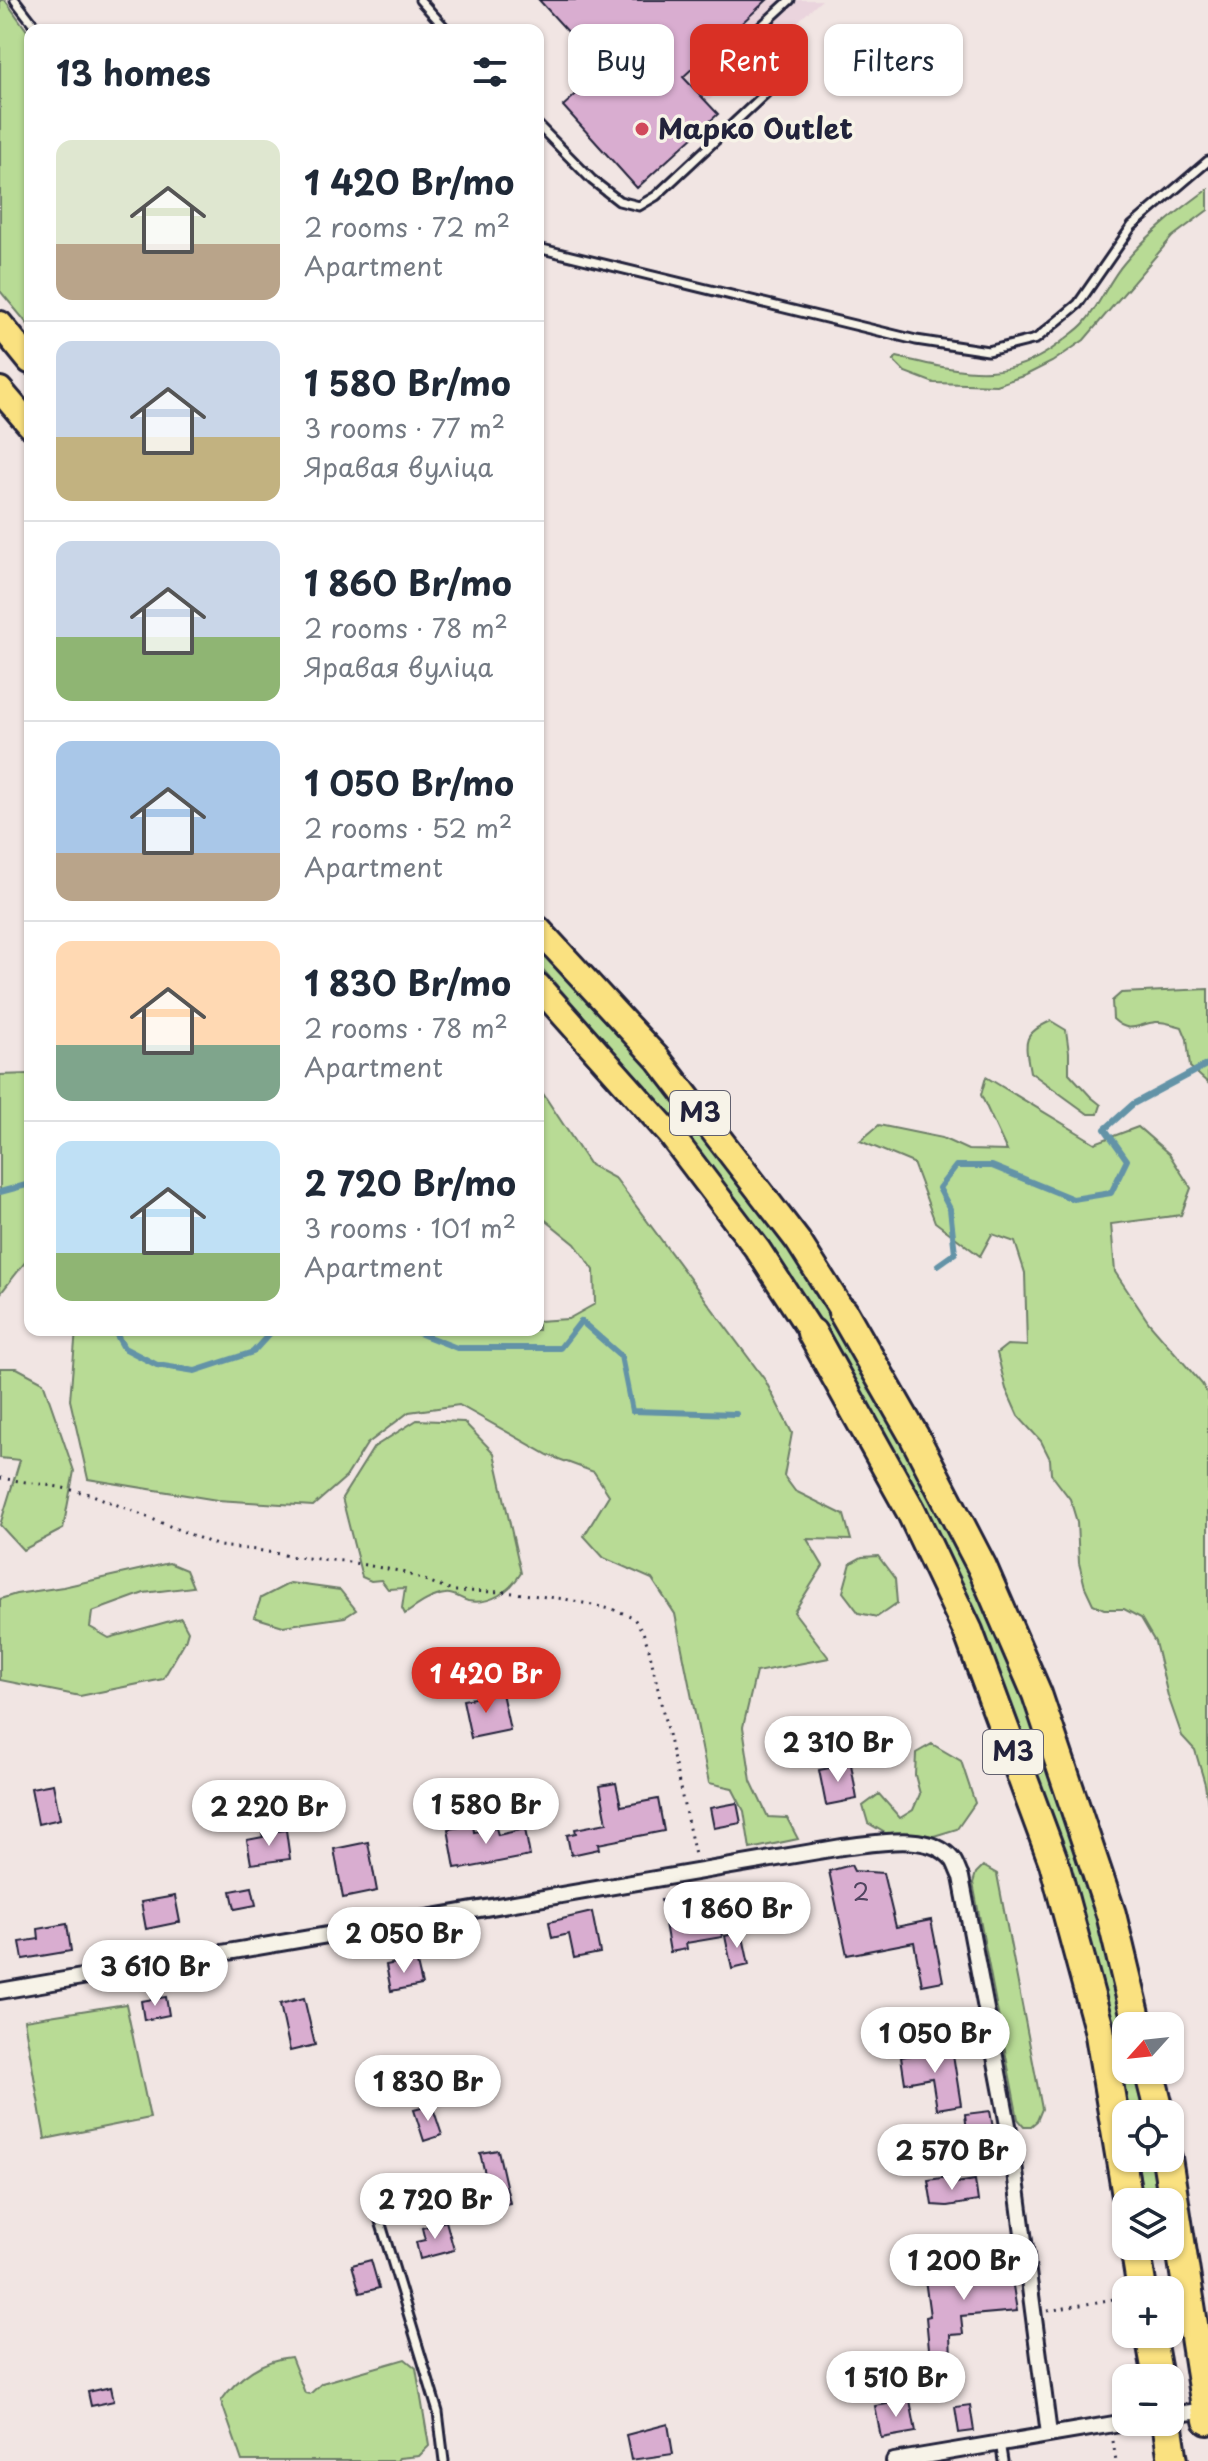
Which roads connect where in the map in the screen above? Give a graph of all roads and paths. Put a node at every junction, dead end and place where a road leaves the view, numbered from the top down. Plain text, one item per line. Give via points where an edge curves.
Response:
1 (15, 0) edge
2 (420, 0) edge
3 (790, 0) edge
4 (33, 24) edge
5 (442, 24) edge
6 (764, 24) edge
7 (763, 96) edge
8 (544, 131) edge
9 (1208, 161) edge
10 (544, 249) edge
11 (0, 324) edge
12 (24, 354) edge
13 (0, 390) edge
14 (24, 418) edge
15 (544, 936) edge
16 (544, 993) edge
17 (843, 1312) joint
18 (812, 1333) joint
19 (0, 1478) edge
20 (698, 1871) junction
21 (0, 1991) edge
22 (1135, 2012) edge
23 (1169, 2172) edge
24 (1126, 2188) edge
25 (373, 2198) dead end
26 (1112, 2300) edge
27 (1032, 2314) junction
28 (1204, 2368) edge
29 (1184, 2415) edge
30 (1207, 2415) edge
31 (1110, 2424) joint
32 (1049, 2434) junction
33 (1169, 2436) edge
34 (1000, 2442) junction
35 (444, 2461) edge
36 (894, 2461) edge
37 (1003, 2461) edge
38 (1116, 2461) edge
39 (1173, 2461) edge

1 - 4 lane
2 - 5 lane
3 - 6 lane
7 - 8 lane via 639,206 619,201 592,180
9 - 10 lane via 1132,226 1078,304 1036,339 988,351 916,340
11 - 12 main road
13 - 14 main road
15 - 17 main road, М3 via 658,1059 798,1241
16 - 18 main road, М3 via 670,1134 758,1250
17 - 22 highway, М3 via 982,1567 1037,1694 1111,1914
18 - 24 highway, М3 via 911,1511 968,1631 1054,1863 1099,2029
19 - 20 path via 93,1495 219,1546 399,1571 455,1591 565,1599 633,1617 649,1649
20 - 21 street
20 - 27 street via 909,1840 952,1859 961,1877 1011,2141
23 - 28 highway
25 - 35 lane via 438,2412
26 - 27 path
27 - 32 street
28 - 30 highway
29 - 30 street
31 - 32 street
31 - 38 path
32 - 34 street
33 - 39 highway
34 - 36 street
34 - 37 lane

